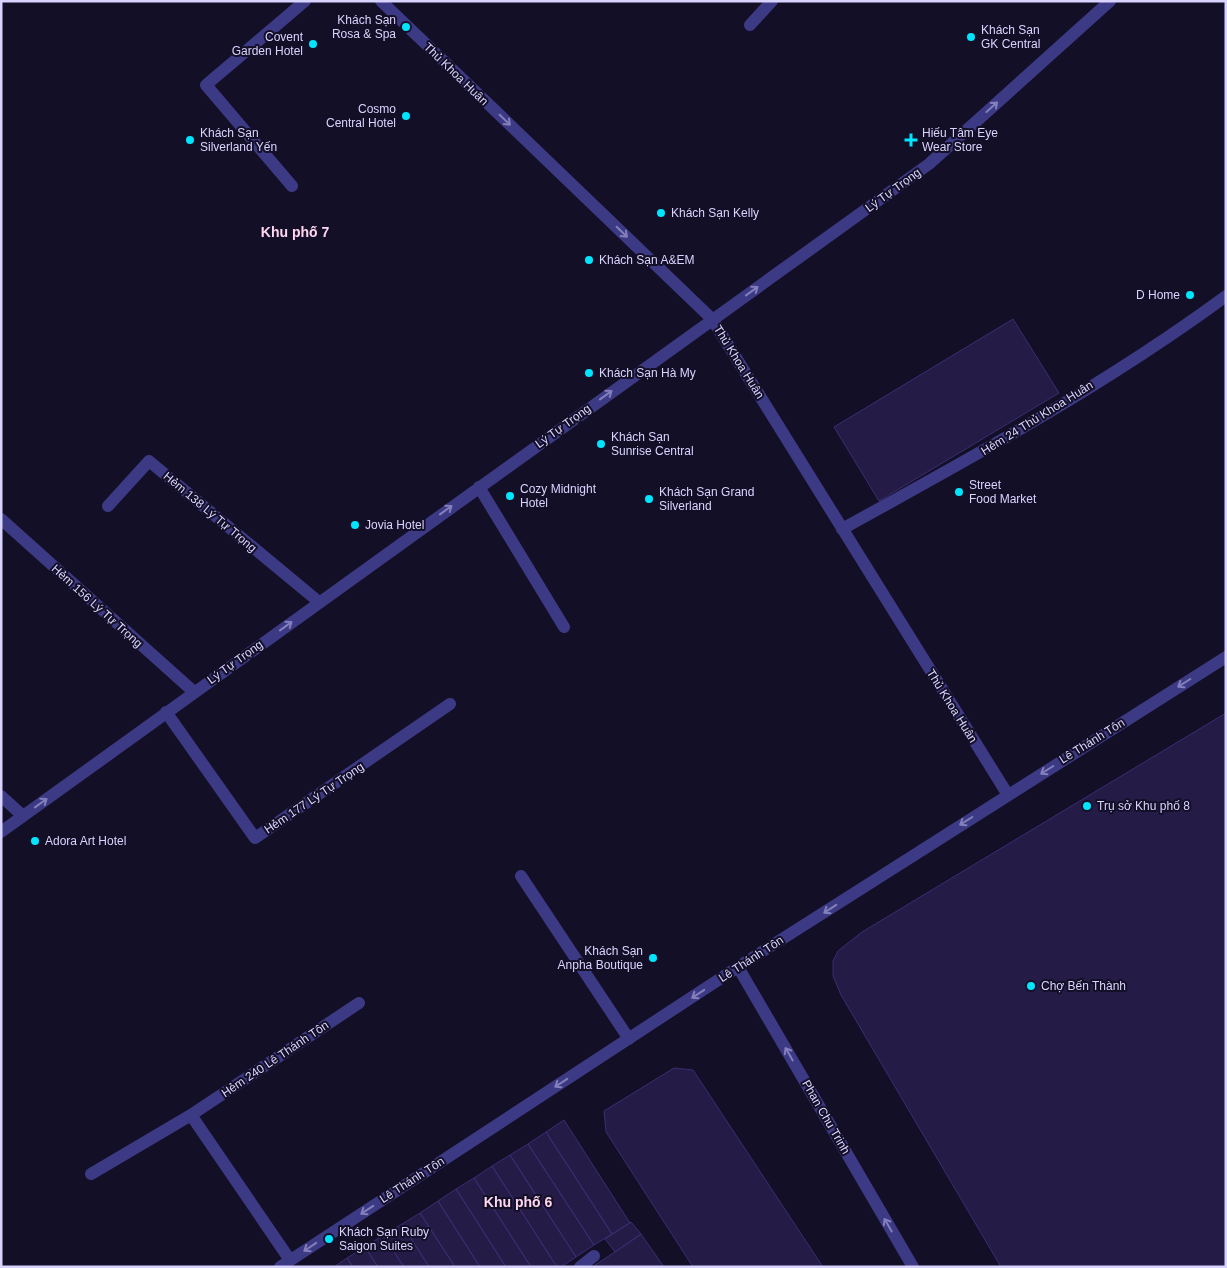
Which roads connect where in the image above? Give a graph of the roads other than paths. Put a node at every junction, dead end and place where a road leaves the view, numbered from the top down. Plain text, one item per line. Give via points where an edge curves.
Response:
1 (305, 1) edge
2 (381, 1) edge
3 (772, 1) edge
4 (1110, 1) edge
5 (750, 25) dead end
6 (292, 186) dead end
7 (1226, 296) edge
8 (712, 319) junction
9 (479, 487) junction
10 (108, 506) dead end
11 (1, 519) edge
12 (842, 529) junction
13 (319, 602) junction
14 (564, 626) dead end
15 (1226, 657) edge
16 (194, 692) junction
17 (450, 704) dead end
18 (166, 712) junction
19 (1008, 795) junction
20 (1, 796) edge
21 (23, 816) junction
22 (1, 832) edge
23 (521, 876) dead end
24 (738, 967) junction
25 (359, 1003) dead end
26 (629, 1039) junction
27 (191, 1115) junction
28 (91, 1174) dead end
29 (594, 1256) dead end
30 (285, 1263) edge
31 (580, 1267) edge
32 (913, 1267) edge

1 - 6 street via 206,85
2 -> 8 street, Thủ Khoa Huân
3 - 5 street
8 -> 4 street, Lý Tự Trọng via 929,164
7 - 12 street, Hẻm 24 Thủ Khoa Huân via 1182,328 994,446
9 -> 8 street, Lý Tự Trọng
8 - 12 street, Thủ Khoa Huân
13 -> 9 street, Lý Tự Trọng
9 - 14 street
10 - 13 street, Hẻm 138 Lý Tự Trọng via 149,461
11 - 16 street, Hẻm 156 Lý Tự Trọng
12 - 19 street, Thủ Khoa Huân
16 -> 13 street, Lý Tự Trọng
15 -> 19 street, Lê Thánh Tôn
16 - 18 street, Lý Tự Trọng
17 - 18 street, Hẻm 177 Lý Tự Trọng via 255,838
21 -> 18 street, Lý Tự Trọng
19 -> 24 street, Lê Thánh Tôn
20 - 21 street
21 - 22 street, Lý Tự Trọng
23 - 26 street
24 -> 26 street, Lê Thánh Tôn
32 -> 24 street, Phan Chu Trinh
25 - 27 street, Hẻm 240 Lê Thánh Tôn
26 -> 30 street, Lê Thánh Tôn
27 - 28 street, Hẻm 240 Lê Thánh Tôn
27 - 30 street
29 - 31 street

